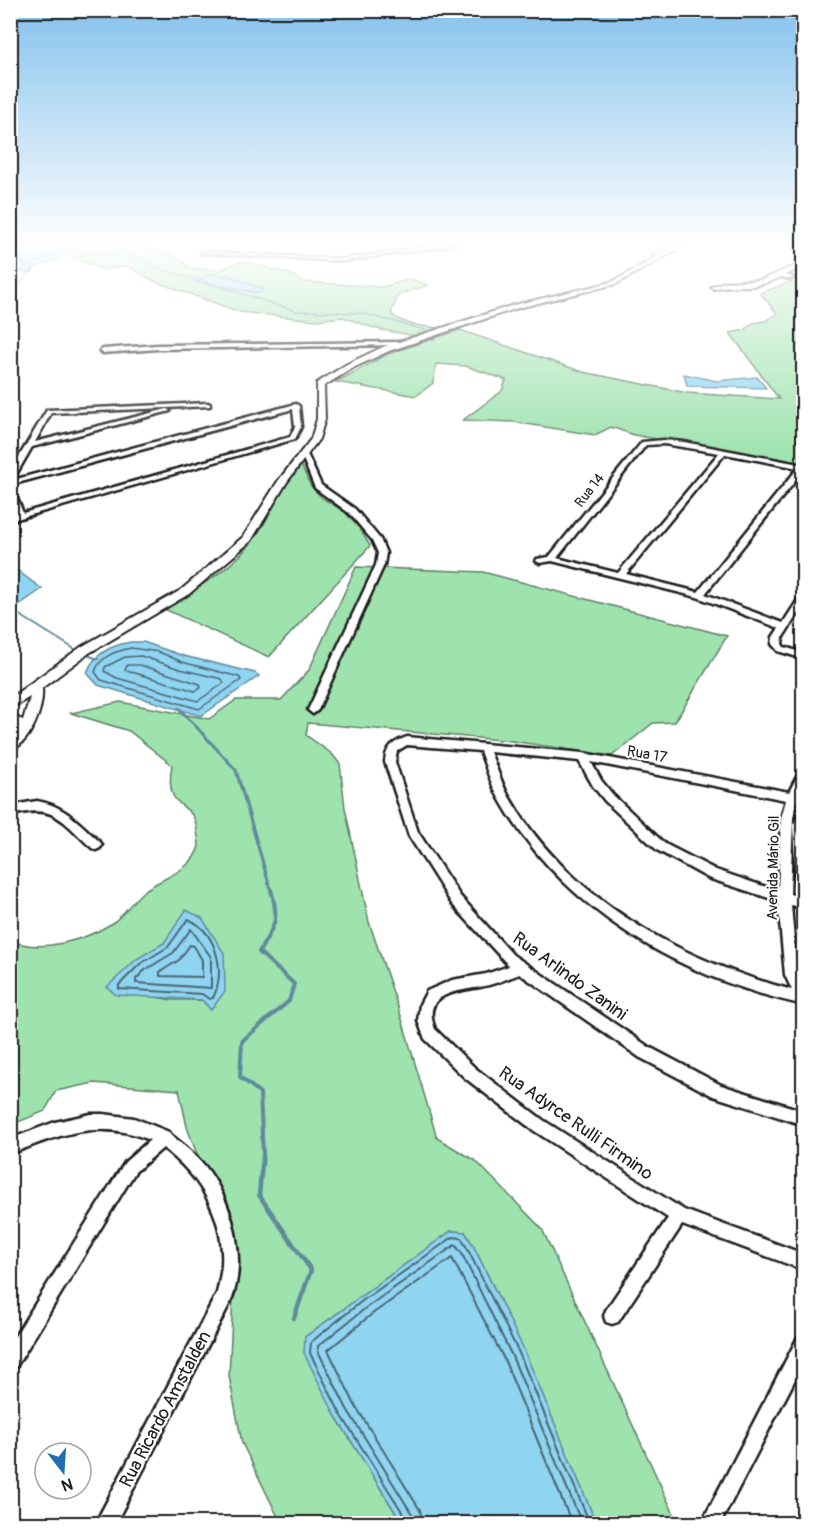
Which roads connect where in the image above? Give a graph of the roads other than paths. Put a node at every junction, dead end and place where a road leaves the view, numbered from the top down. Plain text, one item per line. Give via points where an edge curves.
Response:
1 (487, 316) edge
2 (400, 344) junction
3 (103, 351) dead end
4 (190, 405) junction
5 (208, 405) dead end
6 (30, 445) junction
7 (723, 452) junction
8 (304, 454) junction
9 (803, 467) edge
10 (10, 481) edge
11 (10, 491) edge
12 (20, 516) junction
13 (10, 519) edge
14 (552, 559) junction
15 (540, 561) dead end
16 (620, 576) junction
17 (700, 595) junction
18 (804, 597) edge
19 (784, 627) junction
20 (804, 656) edge
21 (36, 688) junction
22 (10, 705) edge
23 (313, 710) dead end
24 (10, 719) edge
25 (22, 733) junction
26 (397, 744) joint
27 (10, 746) edge
28 (483, 747) junction
29 (583, 757) junction
30 (804, 774) edge
31 (798, 797) edge
32 (10, 812) edge
33 (804, 816) edge
34 (96, 845) dead end
35 (786, 863) junction
36 (800, 867) junction
37 (784, 898) junction
38 (803, 904) edge
39 (521, 968) junction
40 (804, 999) edge
41 (804, 1118) edge
42 (164, 1137) junction
43 (10, 1147) edge
44 (679, 1216) junction
45 (804, 1262) edge
46 (612, 1316) dead end
47 (804, 1343) edge
48 (10, 1361) edge
49 (104, 1524) edge
50 (710, 1524) edge

1 - 2 street
2 - 3 street
2 - 8 street via 369,356 320,385 321,419 315,439
4 - 5 street
4 - 6 street
4 - 6 street via 50,411
6 - 10 street
7 - 9 street
7 - 14 street, Rua 14 via 684,444 644,443
7 - 16 street
8 - 21 street via 247,539 211,572 171,602 85,650
8 - 23 street via 318,486 352,511 376,539 382,553
9 - 17 street
10 - 12 street via 296,406 298,427 293,438
11 - 12 street
12 - 13 street
14 - 15 street
14 - 16 street
16 - 17 street
17 - 19 street
18 - 19 street
19 - 20 street via 777,644
21 - 22 street
21 - 25 street via 38,696
24 - 25 street via 21,725
25 - 27 street
26 - 28 street, Rua 17 via 407,741
26 - 39 street, Rua Arlindo Zanini via 390,751 390,762 413,833 456,900
28 - 29 street, Rua 17
28 - 40 street via 513,813 541,852 584,894 632,930 693,964 762,991
29 - 31 street, Rua 17
29 - 37 street via 591,777 607,798 661,846 703,870
30 - 31 street, Avenida Mário Gil
31 - 35 street, Avenida Mário Gil via 787,818
32 - 34 street via 32,804 51,807
33 - 36 street, Avenida Mário Gil via 799,825
35 - 36 street
35 - 37 street, Avenida Mário Gil
36 - 38 street, Avenida Mário Gil
37 - 38 street
37 - 40 street, Avenida Mário Gil via 791,975
39 - 41 street, Rua Arlindo Zanini via 644,1052 718,1091
39 - 44 street, Rua Adyrce Rulli Firmino via 432,995 425,1021 430,1034 470,1072 538,1125
42 - 43 street via 135,1125 86,1122 51,1130
42 - 48 street via 130,1167
42 - 49 street, Rua Ricardo Amstalden via 200,1170 217,1200 229,1257 229,1279 225,1295
44 - 45 street, Rua Adyrce Rulli Firmino
44 - 46 street
47 - 50 street

